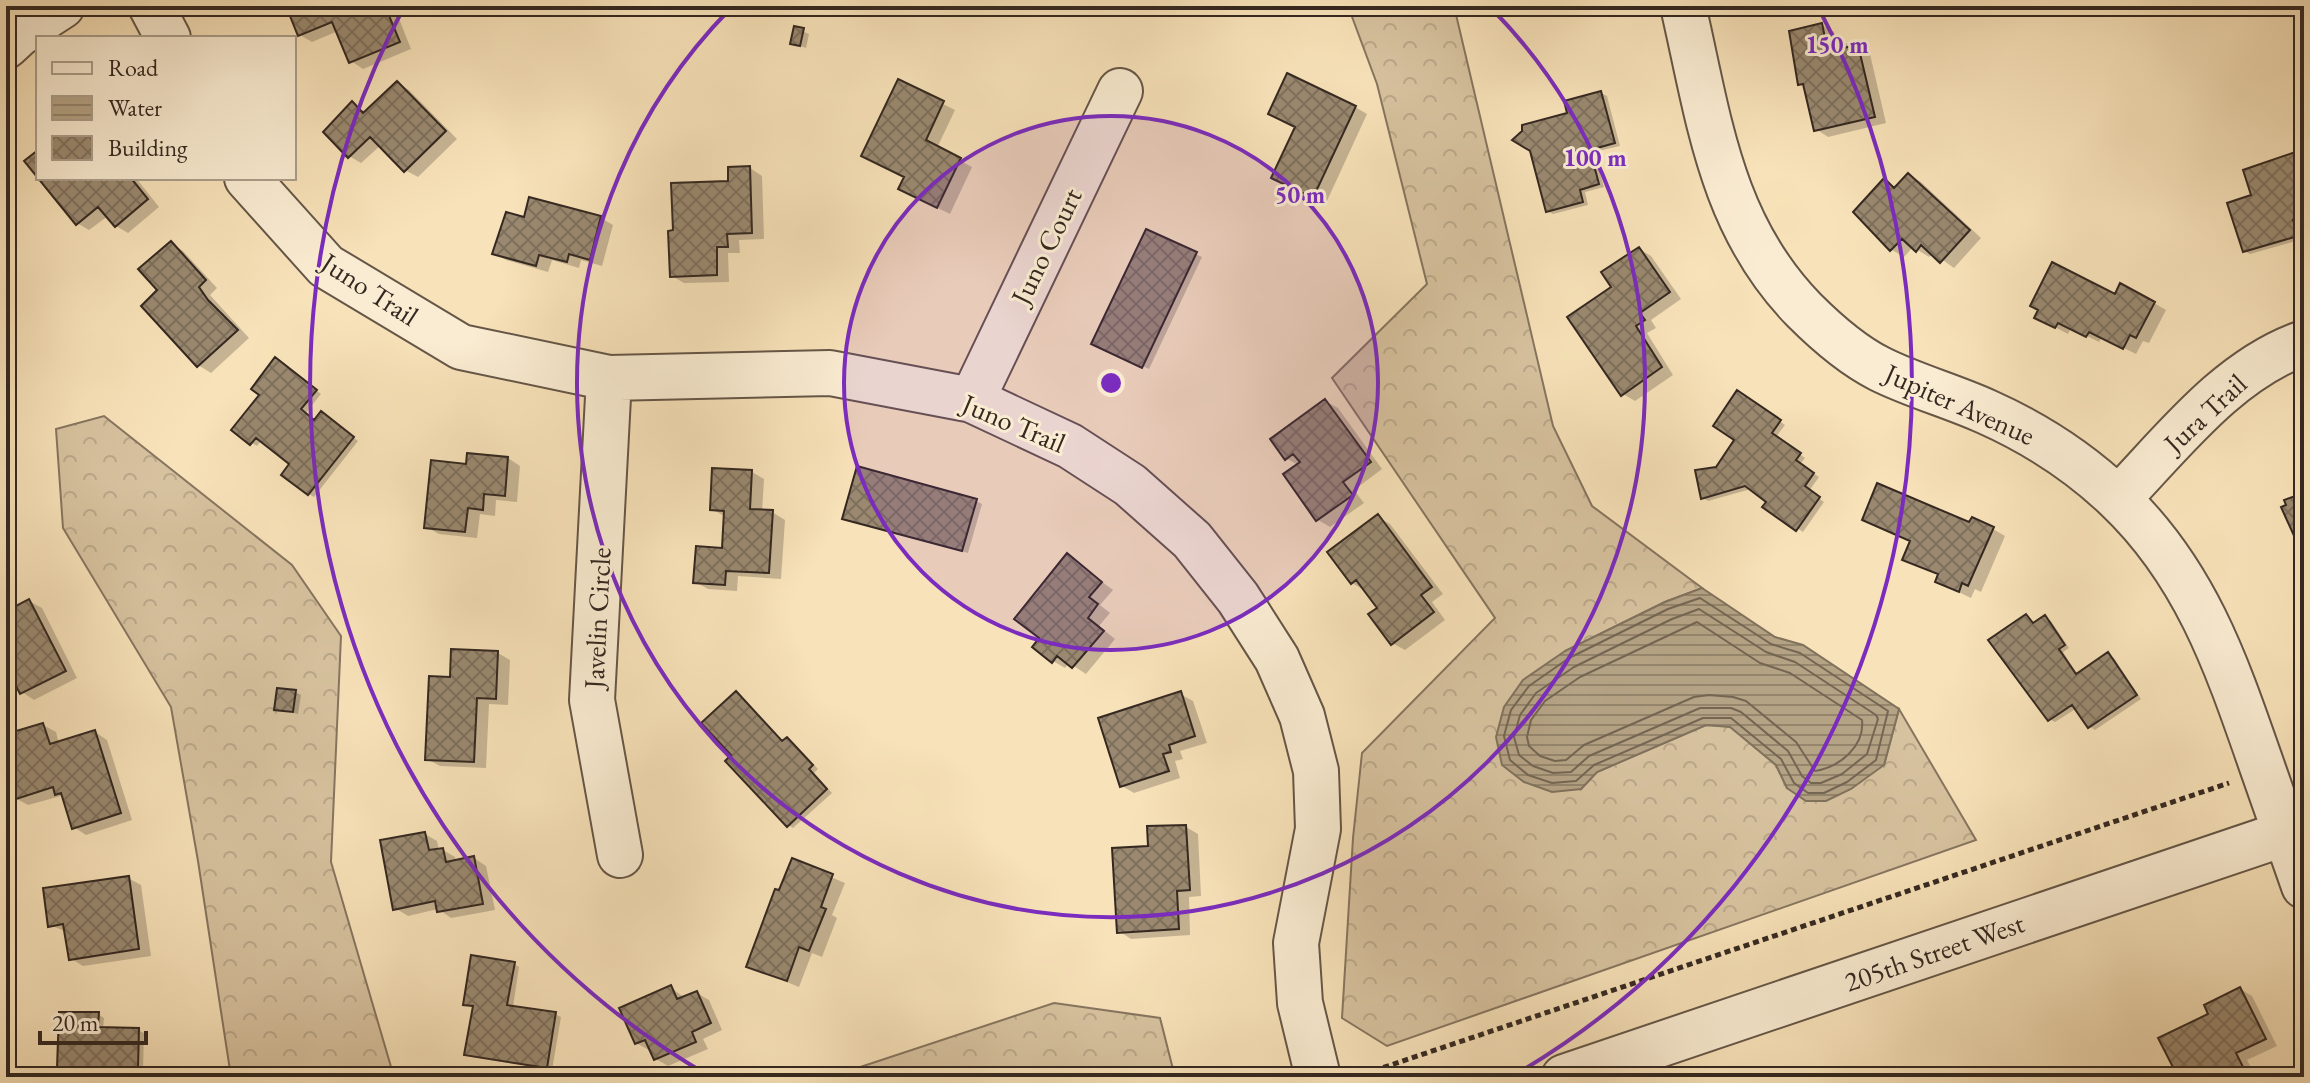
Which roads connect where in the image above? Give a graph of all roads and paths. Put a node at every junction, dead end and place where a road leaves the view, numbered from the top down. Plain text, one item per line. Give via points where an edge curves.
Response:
1 (62, 6) edge
2 (151, 6) edge
3 (1683, 6) edge
4 (167, 36) edge
5 (6, 46) edge
6 (1120, 91) dead end
7 (249, 180) edge
8 (2304, 343) edge
9 (609, 378) junction
10 (972, 400) junction
11 (2118, 499) junction
12 (2264, 771) junction
13 (2295, 830) edge
14 (620, 855) dead end
15 (2304, 886) edge
16 (1318, 1077) edge
17 (1354, 1077) edge
18 (1564, 1077) edge

1 - 5 street
2 - 4 street
3 - 11 street, Jupiter Avenue via 1729,195 1779,285 1825,331 1879,368 2034,436
6 - 10 street, Juno Court
7 - 9 street, Juno Trail via 326,266 461,347
8 - 11 street, Jura Trail via 2239,377
9 - 10 street, Juno Trail via 830,373
9 - 14 street, Javelin Circle via 592,700
10 - 16 street, Juno Trail via 1070,446 1130,485 1192,540 1277,659 1302,716 1316,771 1318,829 1296,943 1300,1003
11 - 12 street, Jupiter Avenue via 2170,558 2211,628
12 - 13 street, Jupiter Avenue
12 - 17 path
13 - 15 street, Jupiter Avenue
13 - 18 street, 205th Street West

